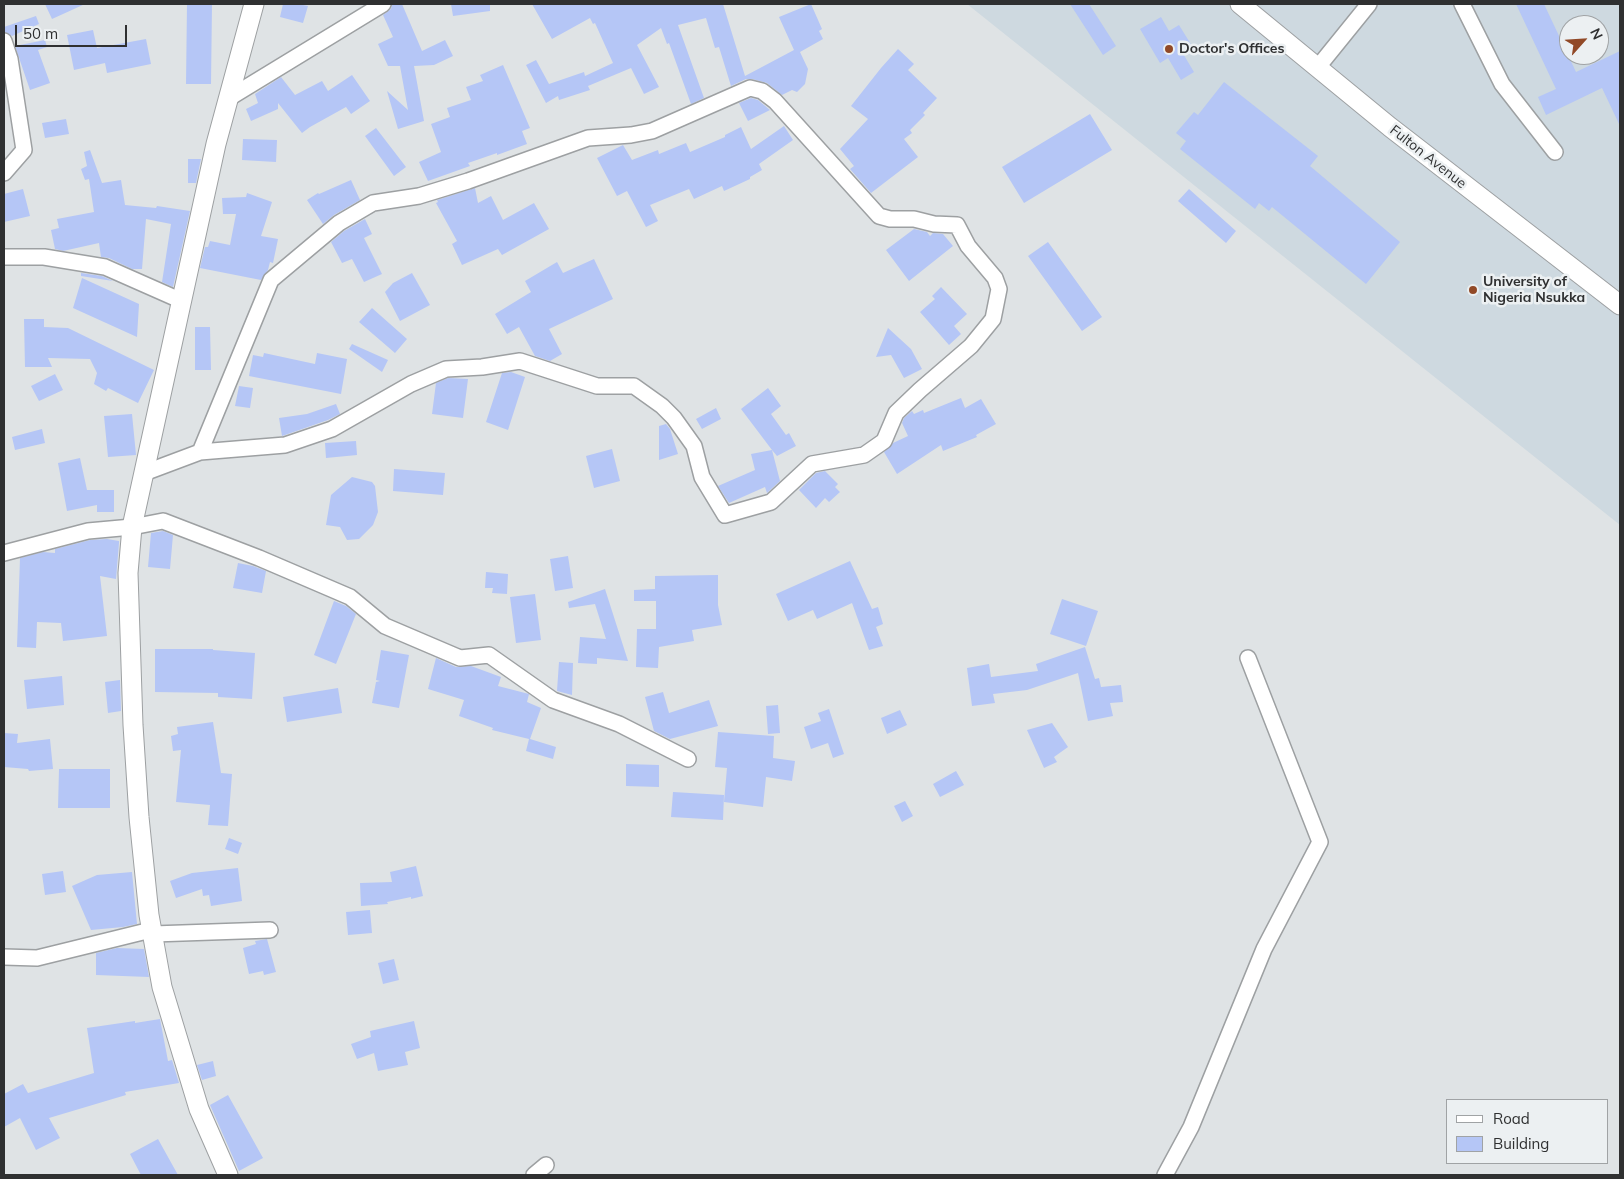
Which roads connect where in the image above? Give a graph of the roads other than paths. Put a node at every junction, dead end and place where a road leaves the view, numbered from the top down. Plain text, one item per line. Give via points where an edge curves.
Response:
1 (254, 4) edge
2 (383, 4) edge
3 (1240, 4) edge
4 (1369, 4) edge
5 (1462, 4) edge
6 (4, 41) edge
7 (1318, 67) junction
8 (229, 98) junction
9 (1555, 152) dead end
10 (4, 173) edge
11 (4, 257) edge
12 (182, 301) junction
13 (1620, 305) edge
14 (200, 452) junction
15 (144, 473) junction
16 (132, 527) junction
17 (4, 553) edge
18 (1248, 658) dead end
19 (688, 759) dead end
20 (151, 930) junction
21 (270, 930) dead end
22 (4, 957) edge
23 (546, 1165) dead end
24 (228, 1175) edge
25 (534, 1175) edge
26 (1165, 1175) edge

1 - 8 street
2 - 8 street
3 - 7 street, Fulton Avenue
4 - 7 street
5 - 9 street via 1502,84
6 - 10 street via 10,59 24,150
7 - 13 street, Fulton Avenue via 1390,127
8 - 12 street
11 - 12 street via 44,257 105,267
12 - 15 street
14 - 14 street via 271,280 339,223 373,204 419,196 468,181 588,138 652,131 750,88 762,90 775,101 880,216 957,225 968,246 995,278 999,289 993,319 971,346 896,413 884,442 864,456 812,464 771,502 725,515 702,477 694,446 662,406 634,386 597,386 520,361 446,369 411,384 332,429 285,445
14 - 15 street
15 - 16 street
16 - 17 street via 88,531
16 - 19 street via 163,521 259,558 350,597 384,626 460,658 489,655 554,700 619,724
16 - 20 street via 128,573 132,725
18 - 26 street via 1320,842 1264,949 1192,1127
20 - 21 street via 153,934
20 - 22 street via 37,958
20 - 24 street via 162,987 199,1109
23 - 25 street

